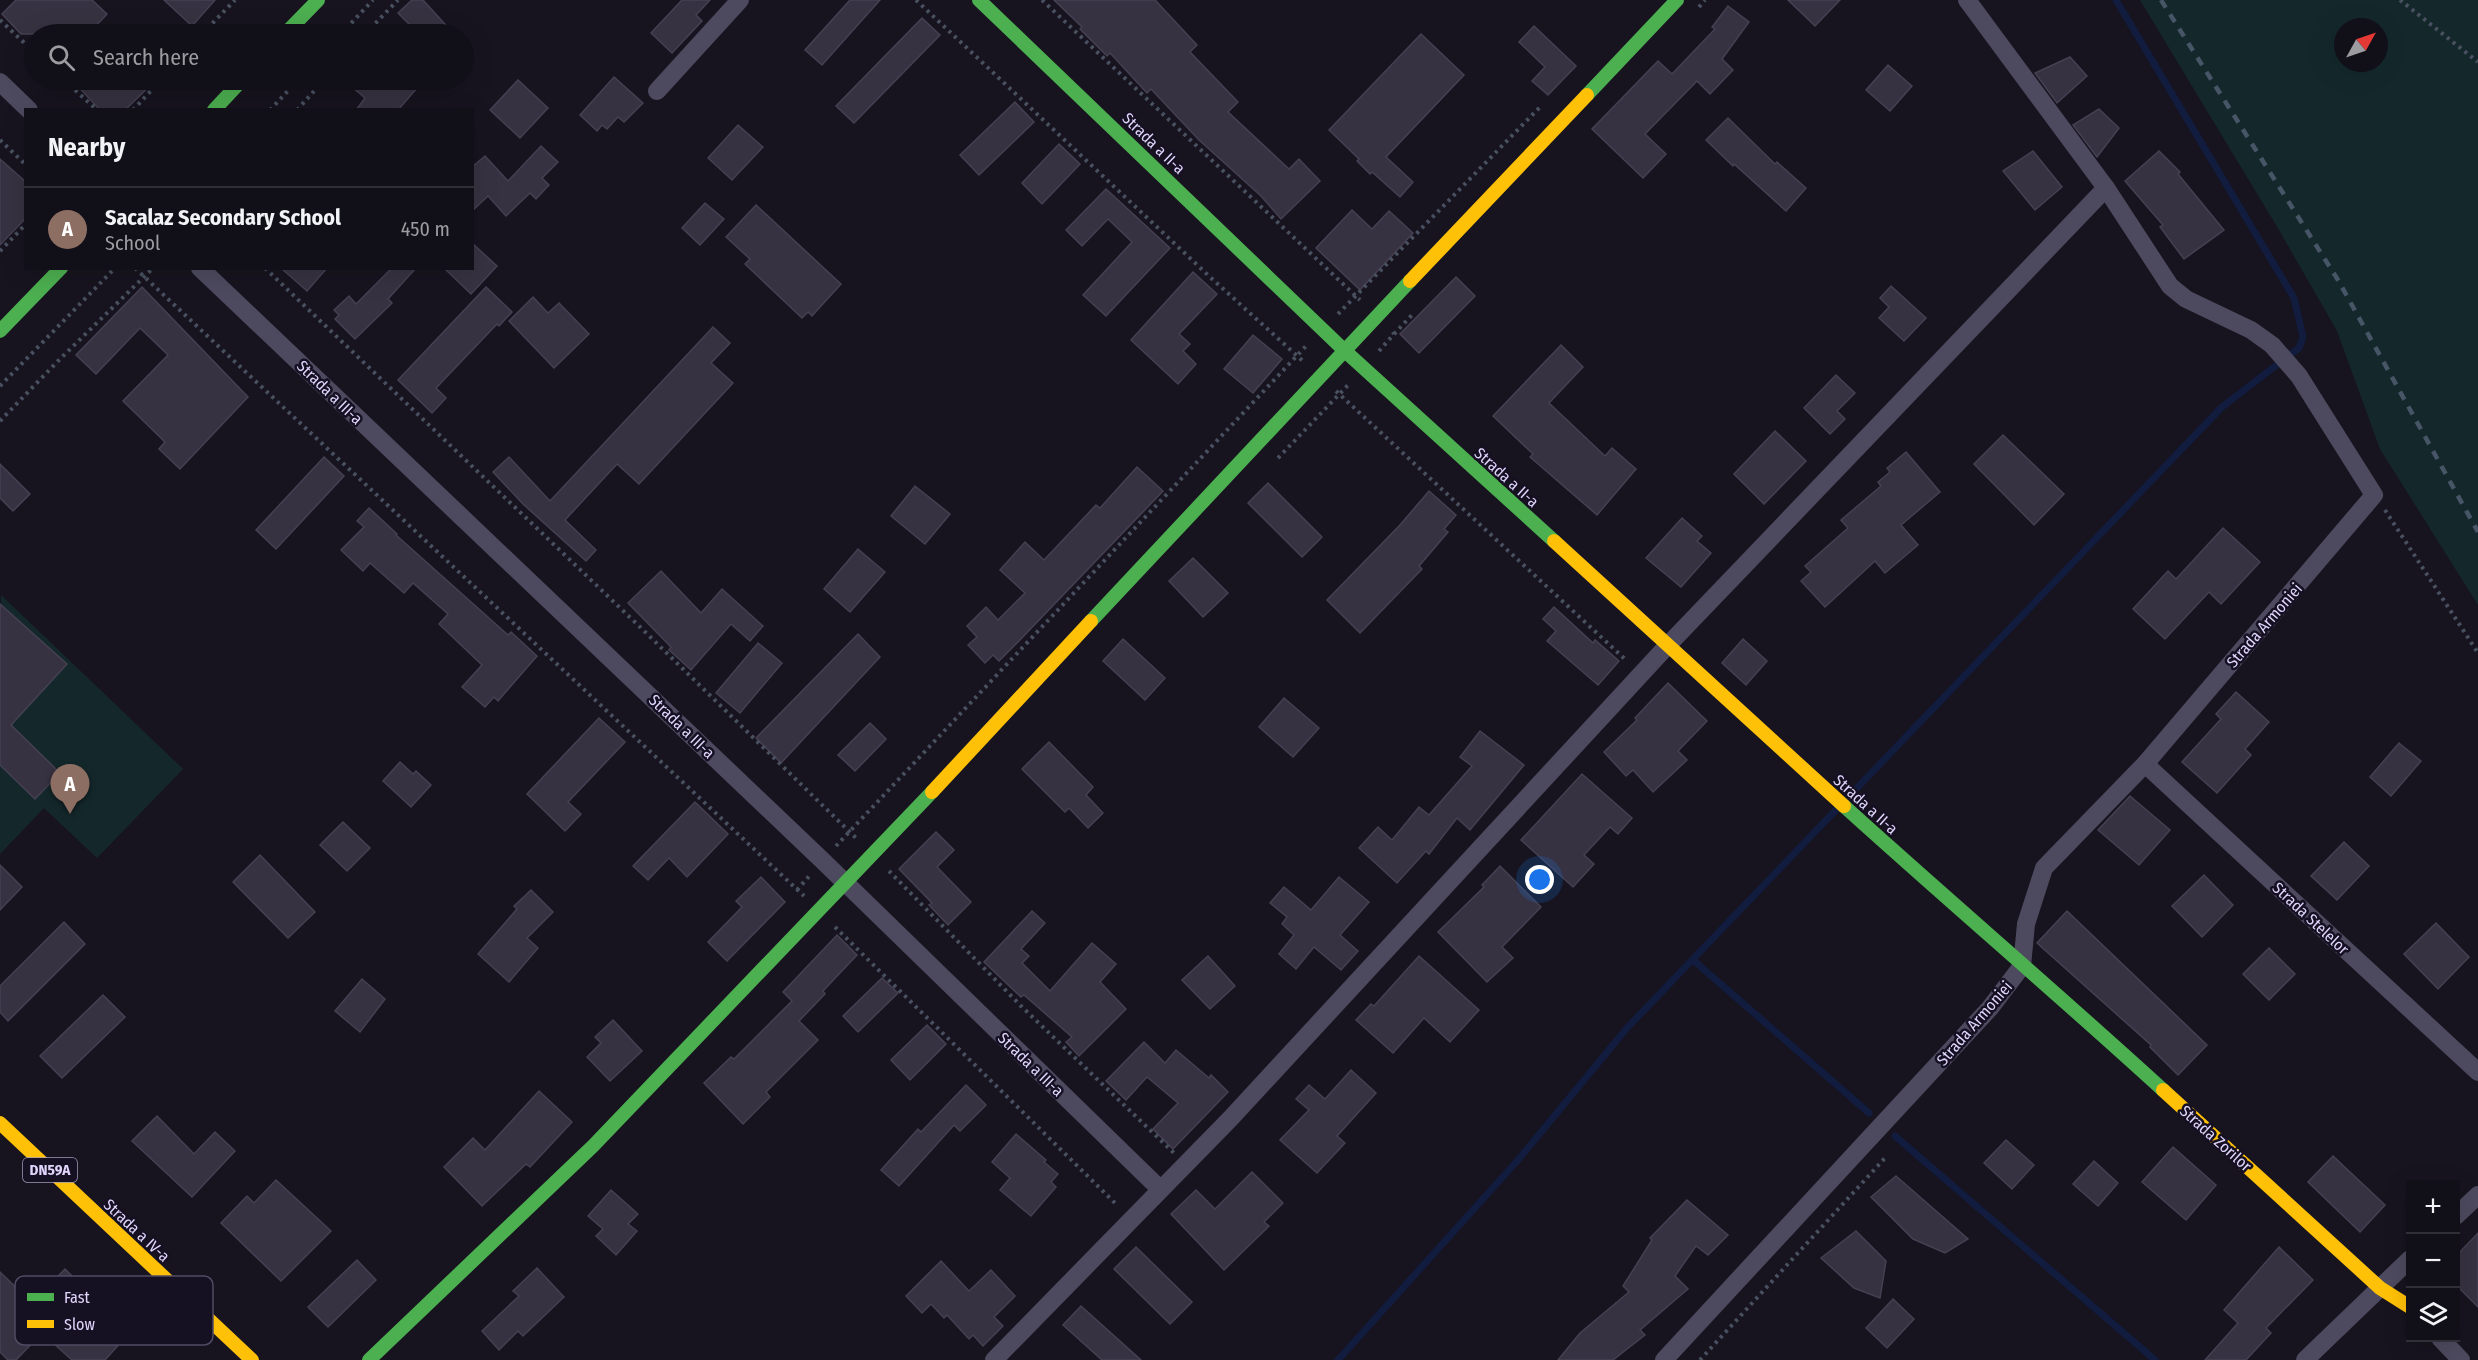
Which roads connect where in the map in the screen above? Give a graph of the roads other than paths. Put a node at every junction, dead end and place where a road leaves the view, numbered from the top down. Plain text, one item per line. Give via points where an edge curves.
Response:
1 (318, 0) edge
2 (740, 0) edge
3 (979, 0) edge
4 (1677, 0) edge
5 (1967, 0) edge
6 (295, 24) edge
7 (0, 82) edge
8 (233, 90) edge
9 (657, 91) dead end
10 (27, 108) edge
11 (216, 108) edge
12 (2106, 188) junction
13 (59, 270) edge
14 (202, 270) edge
15 (0, 331) edge
16 (1345, 351) junction
17 (1668, 645) junction
18 (2145, 764) junction
19 (845, 882) junction
20 (2022, 966) junction
21 (2478, 1072) edge
22 (0, 1123) edge
23 (1154, 1184) junction
24 (2478, 1194) edge
25 (2460, 1212) edge
26 (2406, 1263) edge
27 (163, 1276) edge
28 (2380, 1288) junction
29 (2406, 1304) edge
30 (213, 1323) edge
31 (2444, 1342) edge
32 (252, 1360) edge
33 (369, 1360) edge
34 (994, 1360) edge
35 (1664, 1360) edge
36 (2305, 1360) edge
37 (2461, 1360) edge

1 - 6 street
2 - 9 street
3 - 16 street, Strada a II-a
4 - 16 street
5 - 12 street
7 - 10 street
8 - 11 street
12 - 17 street
12 - 18 street, Strada Armoniei via 2170,286 2272,345 2299,376 2374,495
13 - 15 street
14 - 19 street, Strada a III-a
16 - 17 street, Strada a II-a
16 - 19 street
17 - 20 street, Strada a II-a
17 - 23 street via 1230,1119
18 - 20 street, Strada Armoniei via 2044,868 2026,924
18 - 21 street, Strada Stelelor
19 - 23 street, Strada a III-a
19 - 33 street via 593,1146
20 - 28 street, Strada Zorilor via 2055,991
20 - 35 street, Strada Armoniei via 1990,1008
22 - 27 street, Strada a IV-a / DN59A
23 - 34 street via 1130,1220
24 - 25 street
26 - 28 street
28 - 29 street, Strada Zorilor
28 - 36 street
30 - 32 street, Strada a IV-a / DN59A
31 - 37 street

